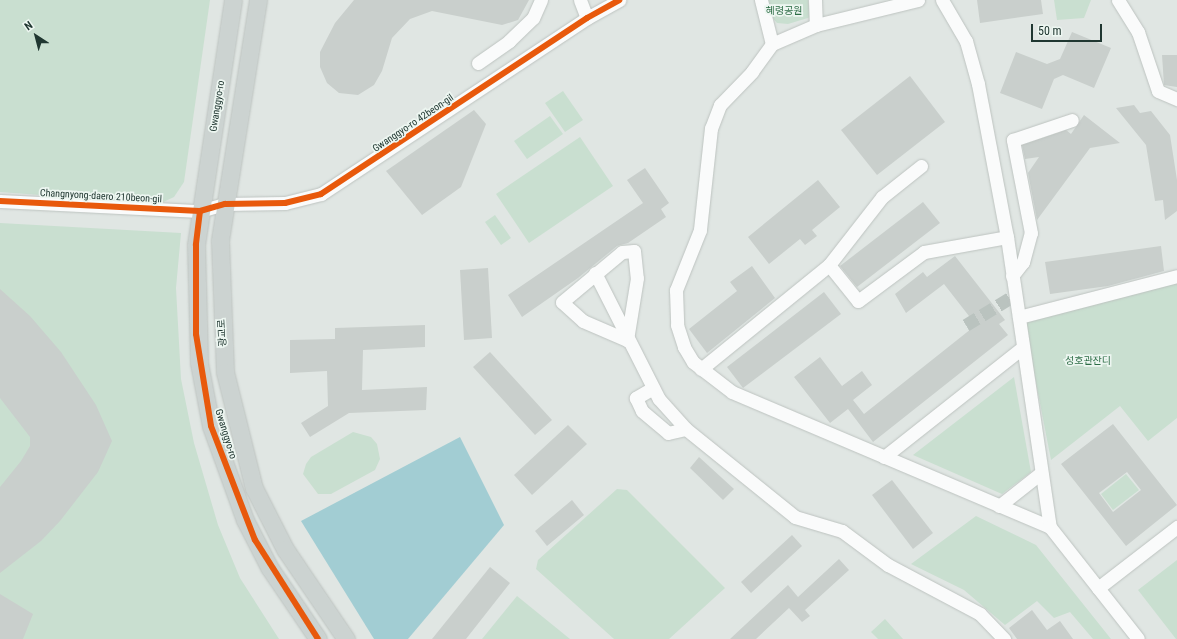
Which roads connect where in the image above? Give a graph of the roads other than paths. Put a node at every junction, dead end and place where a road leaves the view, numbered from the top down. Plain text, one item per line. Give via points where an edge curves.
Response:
1 (233, 0) edge
2 (258, 0) edge
3 (540, 0) edge
4 (580, 0) edge
5 (620, 0) edge
6 (761, 0) edge
7 (815, 0) edge
8 (918, 0) edge
9 (942, 0) edge
10 (1118, 0) edge
11 (587, 18) junction
12 (816, 25) junction
13 (772, 44) junction
14 (478, 63) dead end
15 (1177, 100) edge
16 (1072, 120) dead end
17 (921, 166) dead end
18 (0, 200) edge
19 (225, 204) junction
20 (200, 211) junction
21 (1006, 237) junction
22 (829, 265) junction
23 (595, 272) junction
24 (1012, 276) junction
25 (1177, 276) edge
26 (1019, 317) junction
27 (628, 340) junction
28 (1022, 348) junction
29 (701, 369) junction
30 (653, 388) junction
31 (686, 429) junction
32 (884, 457) junction
33 (1041, 474) junction
34 (999, 506) junction
35 (1050, 527) junction
36 (1177, 527) edge
37 (1098, 588) junction
38 (318, 639) edge
39 (346, 639) edge
40 (1004, 639) edge
41 (1138, 639) edge

1 - 20 main road, Gwanggyo-ro
2 - 19 main road, 광교로
3 - 14 street via 533,18 509,41
4 - 11 street
5 - 11 street, Gwanggyo-ro 42beon-gil
6 - 13 street
7 - 12 street
8 - 12 street
9 - 21 street via 966,41 974,65
10 - 15 street via 1140,37 1158,91
11 - 19 street, Gwanggyo-ro 42beon-gil via 321,194 285,203
12 - 13 street
13 - 29 street via 752,72 720,105 711,128 700,230 676,290 674,308 684,347
16 - 24 street via 1013,140 1031,233 1023,262
17 - 22 street via 882,197
18 - 20 street, Changnyong-daero 210beon-gil
19 - 20 street, Gwanggyo-ro 42beon-gil
19 - 39 main road, 광교로 via 220,241 225,372 254,488 285,548
20 - 38 main road, Gwanggyo-ro via 196,245 196,334 211,426 254,540
21 - 22 street via 924,252 858,301
21 - 24 street
22 - 29 street
23 - 27 street
23 - 27 street via 562,302 583,321
23 - 27 street via 622,252 634,251 637,278
24 - 26 street
25 - 26 street
26 - 28 street
27 - 30 street
28 - 32 street
28 - 33 street
29 - 32 street via 732,392
30 - 31 street
30 - 31 street via 636,398 642,411 668,433
31 - 40 street via 795,517 842,531 888,565 980,614
32 - 34 street
33 - 34 street
33 - 35 street
34 - 35 street
35 - 37 street
36 - 37 street
37 - 41 street

